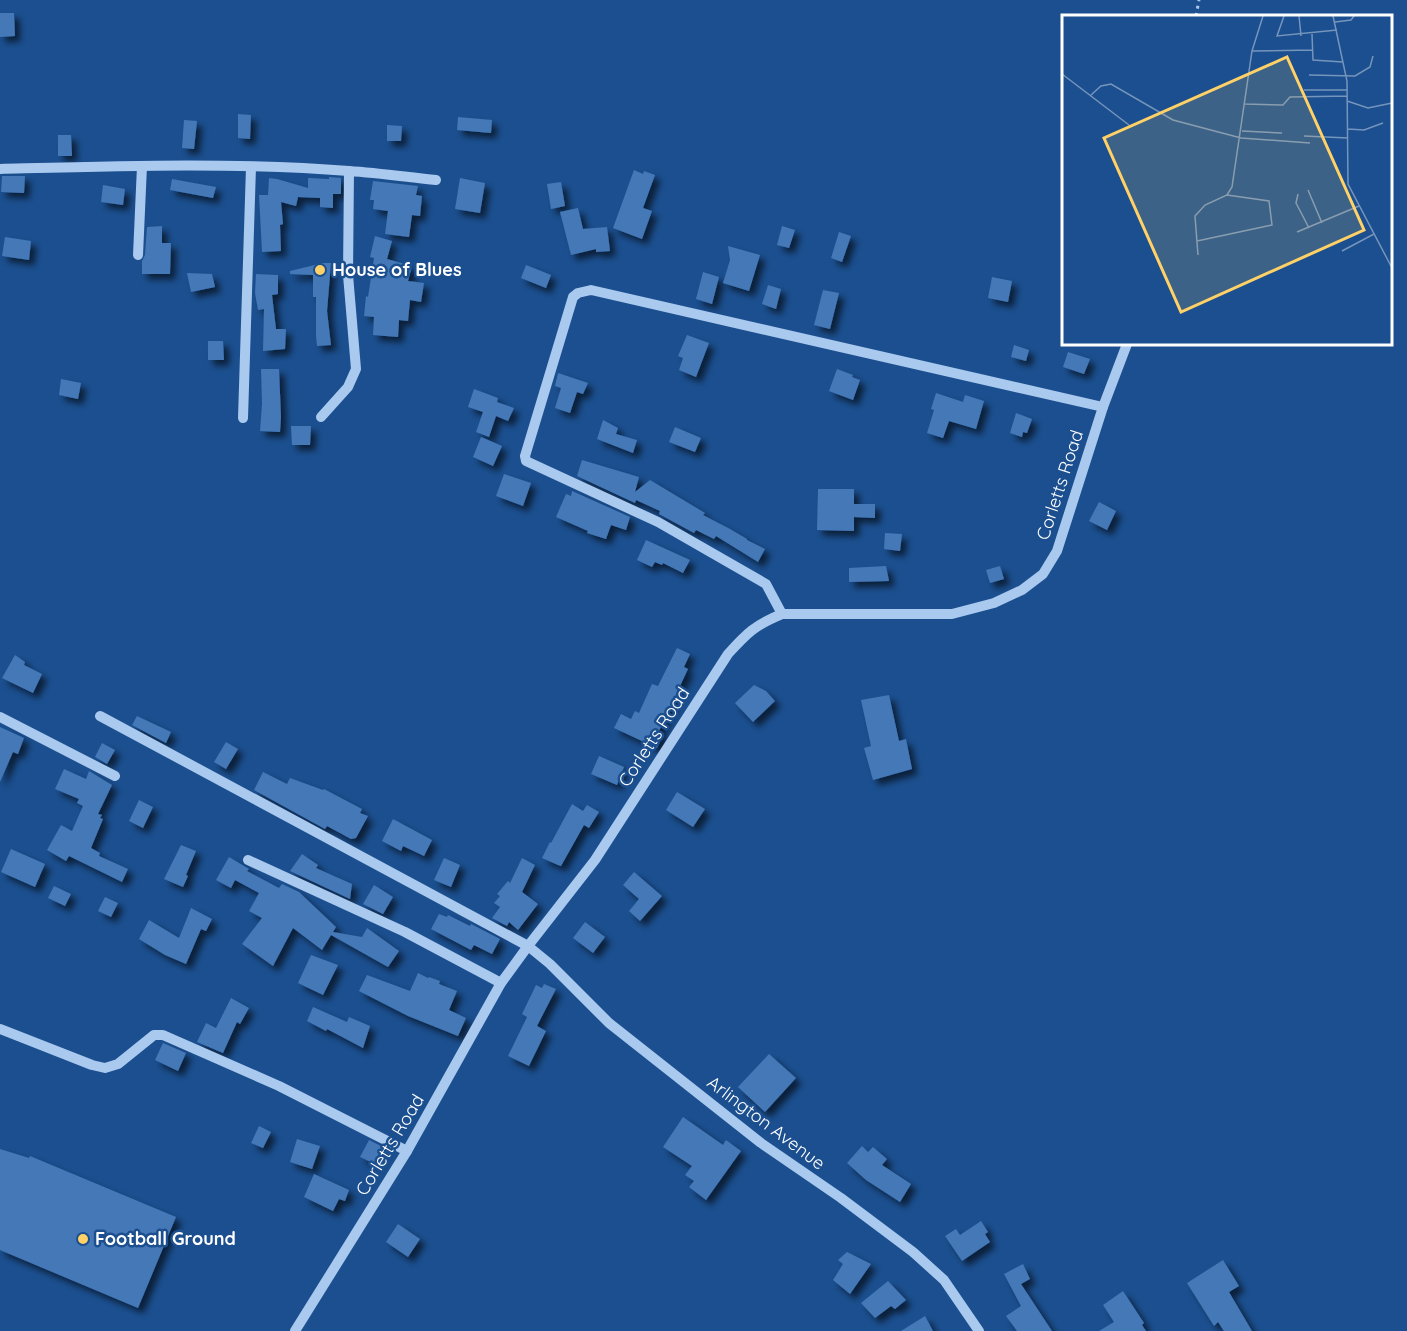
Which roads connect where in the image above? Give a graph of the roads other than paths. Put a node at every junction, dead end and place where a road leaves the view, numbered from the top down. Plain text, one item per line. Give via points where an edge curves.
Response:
1 (142, 166) junction
2 (251, 167) junction
3 (0, 169) edge
4 (349, 171) junction
5 (436, 180) dead end
6 (138, 255) dead end
7 (1127, 345) edge
8 (1102, 407) junction
9 (321, 417) dead end
10 (243, 418) dead end
11 (782, 614) junction
12 (100, 716) dead end
13 (0, 717) edge
14 (115, 776) dead end
15 (248, 860) dead end
16 (528, 946) junction
17 (501, 983) junction
18 (0, 1029) edge
19 (407, 1151) junction
20 (295, 1331) edge
21 (979, 1331) edge

1 - 2 street
1 - 3 street
1 - 6 street
2 - 4 street
2 - 10 street
4 - 5 street
4 - 9 street via 348,275 356,369 348,387
7 - 8 street, Corletts Road
8 - 11 street, Corletts Road via 1057,551 1043,574 1022,590 994,603 952,614
8 - 11 street via 591,290 578,293 573,297 526,461 658,522 766,584
11 - 16 street, Corletts Road via 747,633 728,654 595,860
12 - 16 street, Arlington Avenue
13 - 14 street
15 - 17 street via 405,932
16 - 17 street, Corletts Road
16 - 21 street, Arlington Avenue via 609,1023 761,1143 912,1252 944,1280
17 - 19 street, Corletts Road
18 - 19 street via 105,1068 118,1064 154,1035 163,1035 279,1086
19 - 20 street, Corletts Road

